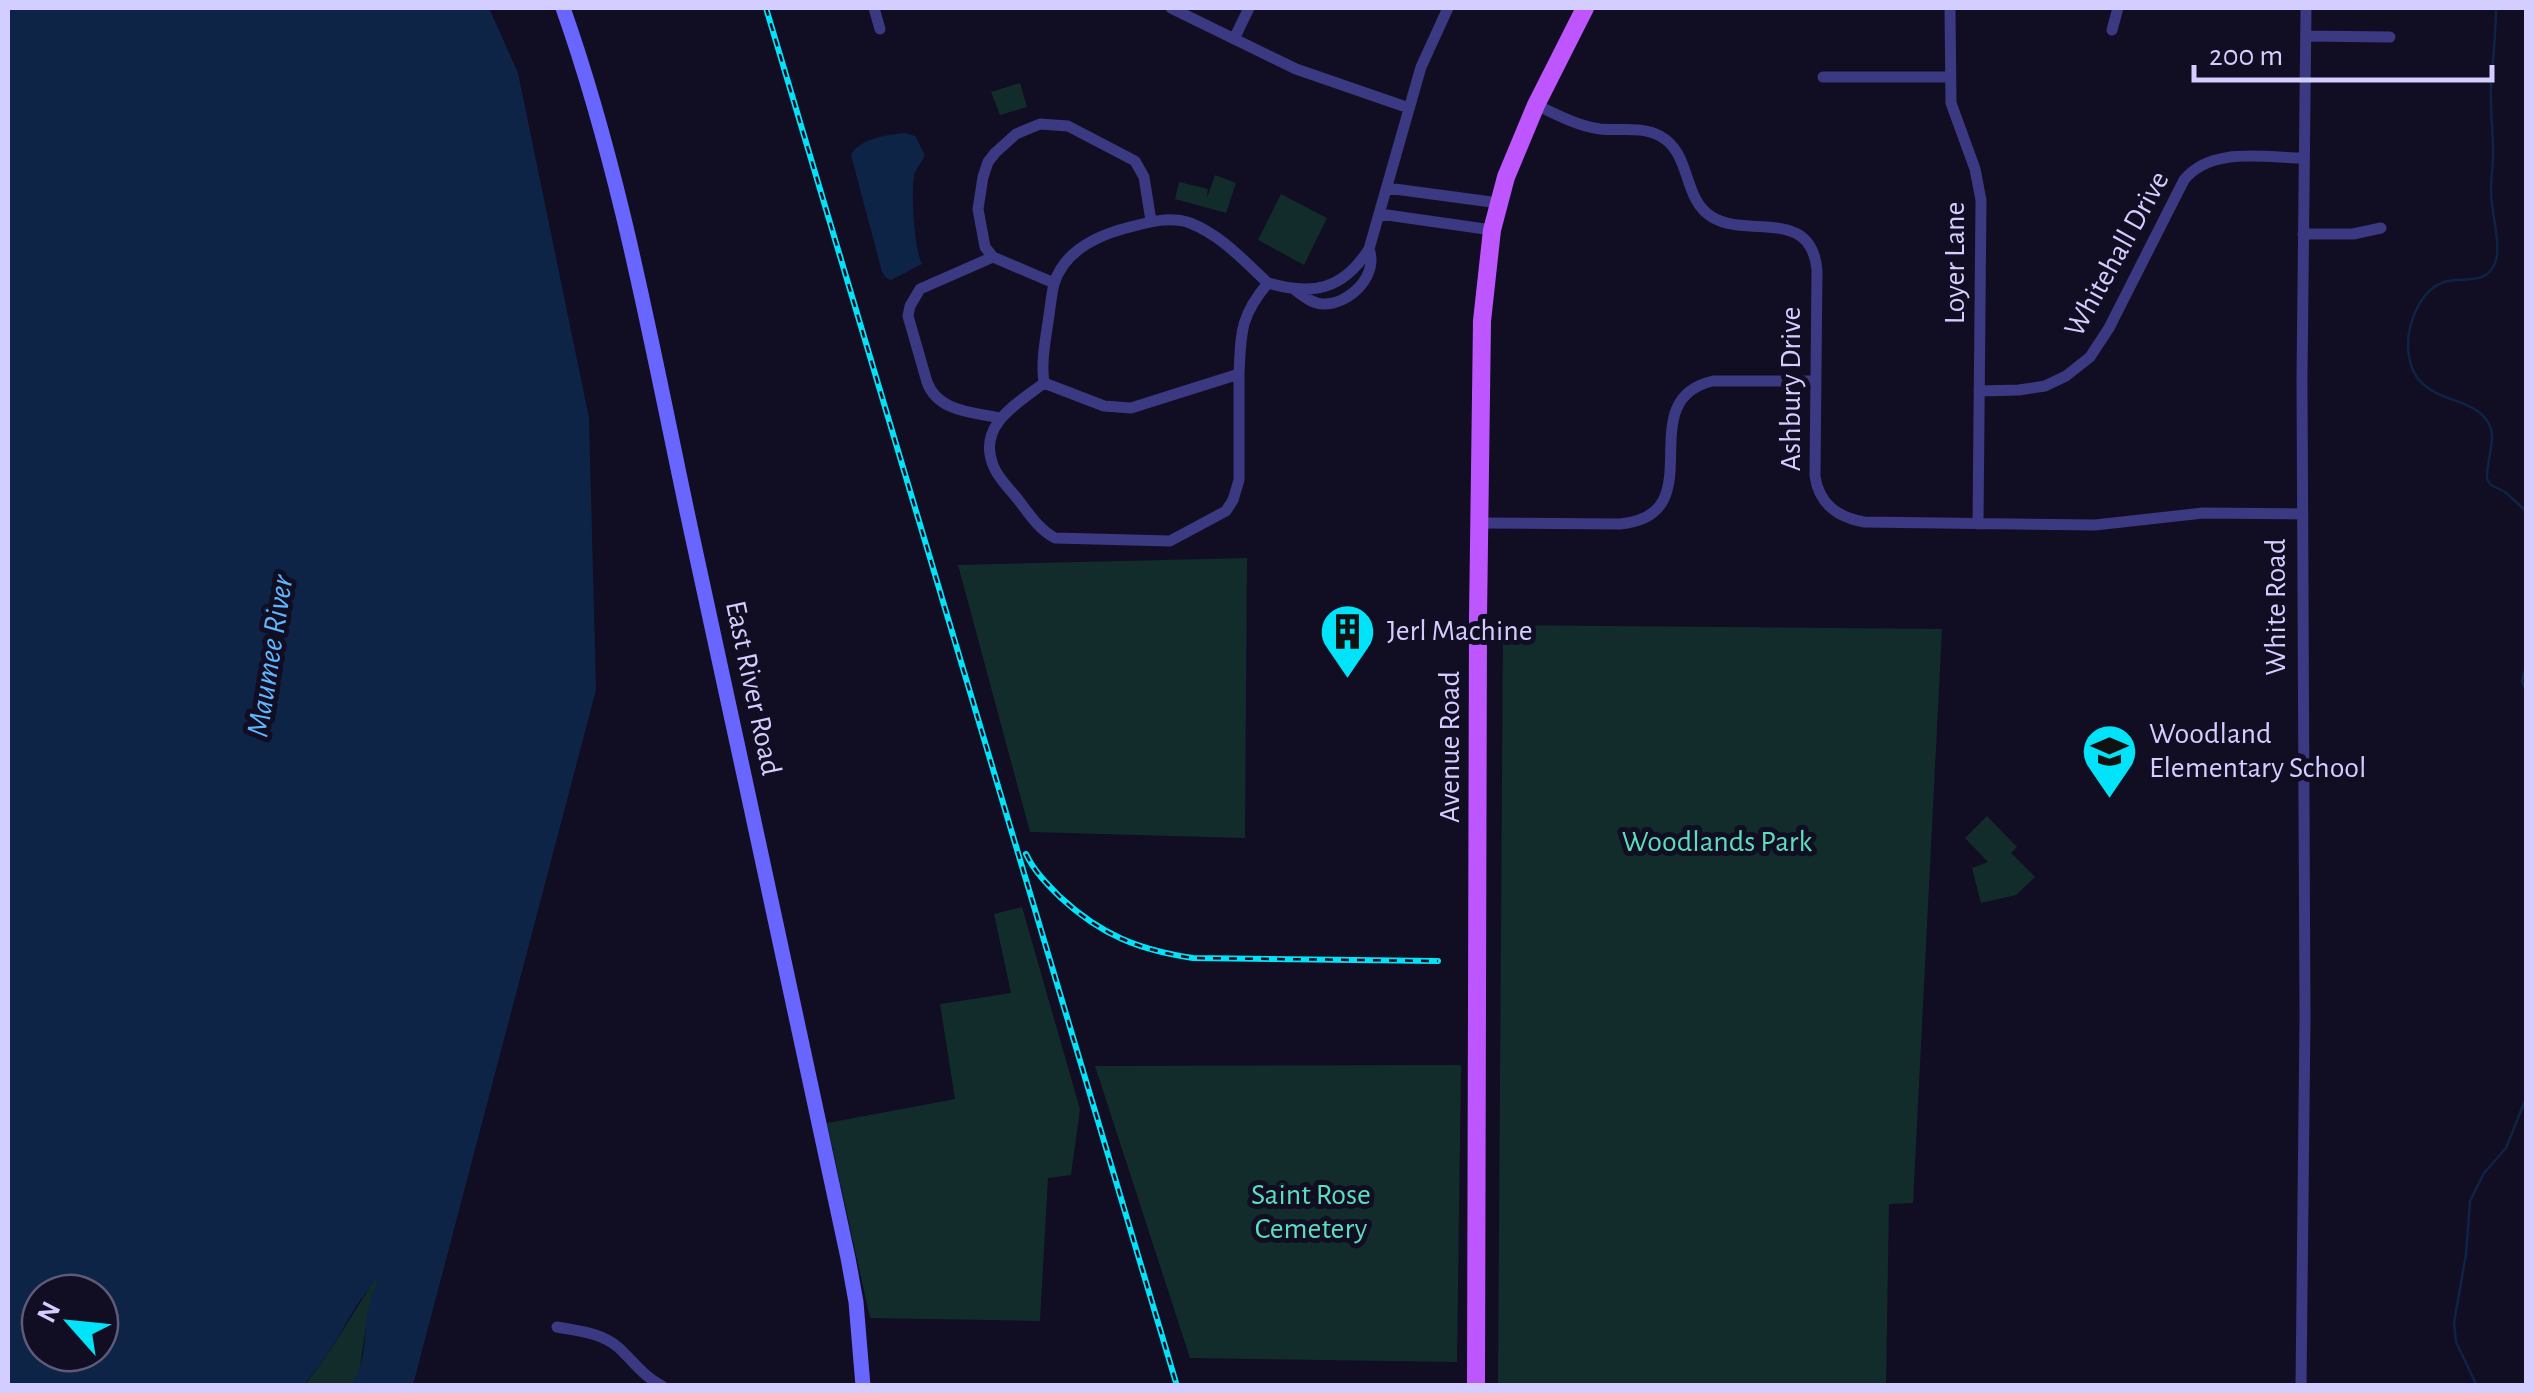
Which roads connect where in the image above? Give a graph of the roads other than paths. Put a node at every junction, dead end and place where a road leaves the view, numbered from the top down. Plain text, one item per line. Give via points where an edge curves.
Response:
1 (563, 8) edge
2 (874, 8) edge
3 (1170, 8) edge
4 (1249, 8) edge
5 (1448, 8) edge
6 (1585, 8) edge
7 (1950, 8) edge
8 (2118, 8) edge
9 (2306, 8) edge
10 (880, 29) dead end
11 (2112, 30) dead end
12 (2306, 36) junction
13 (2390, 37) dead end
14 (1234, 39) junction
15 (1823, 77) dead end
16 (1950, 77) junction
17 (1536, 104) junction
18 (1410, 108) junction
19 (2304, 158) junction
20 (1387, 188) junction
21 (1499, 203) junction
22 (1380, 214) junction
23 (1151, 222) junction
24 (2381, 228) dead end
25 (1492, 230) junction
26 (2303, 234) junction
27 (993, 257) junction
28 (1054, 283) junction
29 (1268, 284) junction
30 (1239, 374) junction
31 (1816, 381) junction
32 (1044, 383) junction
33 (1979, 391) junction
34 (1000, 418) junction
35 (2301, 514) junction
36 (1480, 524) junction
37 (1978, 524) junction
38 (558, 1327) dead end
39 (662, 1386) edge
40 (863, 1386) edge
41 (1476, 1386) edge
42 (2302, 1386) edge

1 - 40 main road, East River Road via 596,110 646,323 848,1258
2 - 10 street
3 - 14 street
4 - 14 street
5 - 18 street
6 - 17 main road, Avenue Road
7 - 16 street, Loyer Lane
8 - 11 street
9 - 12 street, White Road
12 - 13 street
12 - 19 street, White Road
14 - 18 street via 1324,80
15 - 16 street
16 - 33 street, Loyer Lane via 1950,103 1981,200
17 - 21 main road, Avenue Road
17 - 31 street, Ashbury Drive via 1586,126 1663,137 1707,214 1729,224 1776,226 1806,242 1816,262
18 - 20 street
19 - 26 street, White Road
19 - 33 street, Whitehall Drive via 2219,158 2196,167 2090,357 2045,386
20 - 21 street
20 - 22 street
21 - 25 main road, Avenue Road
22 - 25 street
22 - 29 street via 1369,248 1331,284 1304,291
23 - 27 street via 1135,161 1068,126 1040,124 1004,142 988,162 978,209
23 - 28 street via 1089,242
23 - 29 street via 1187,222 1207,231
24 - 26 street
25 - 36 main road, Avenue Road via 1482,321
26 - 35 street, White Road
27 - 28 street
27 - 34 street via 920,289 908,316 930,392 947,406
28 - 32 street
29 - 30 street via 1251,303 1241,332
30 - 32 street via 1131,408 1104,406
30 - 34 street via 1239,480 1233,500 1226,511 1170,541 1048,534 992,464 991,440
31 - 36 street via 1712,380 1692,388 1672,419 1666,495 1642,520
31 - 37 street, Ashbury Drive via 1816,484 1832,510 1864,522
32 - 34 street
33 - 37 street, Loyer Lane
35 - 37 street, Ashbury Drive
35 - 42 street, White Road
36 - 41 main road, Avenue Road
38 - 39 street via 608,1340

